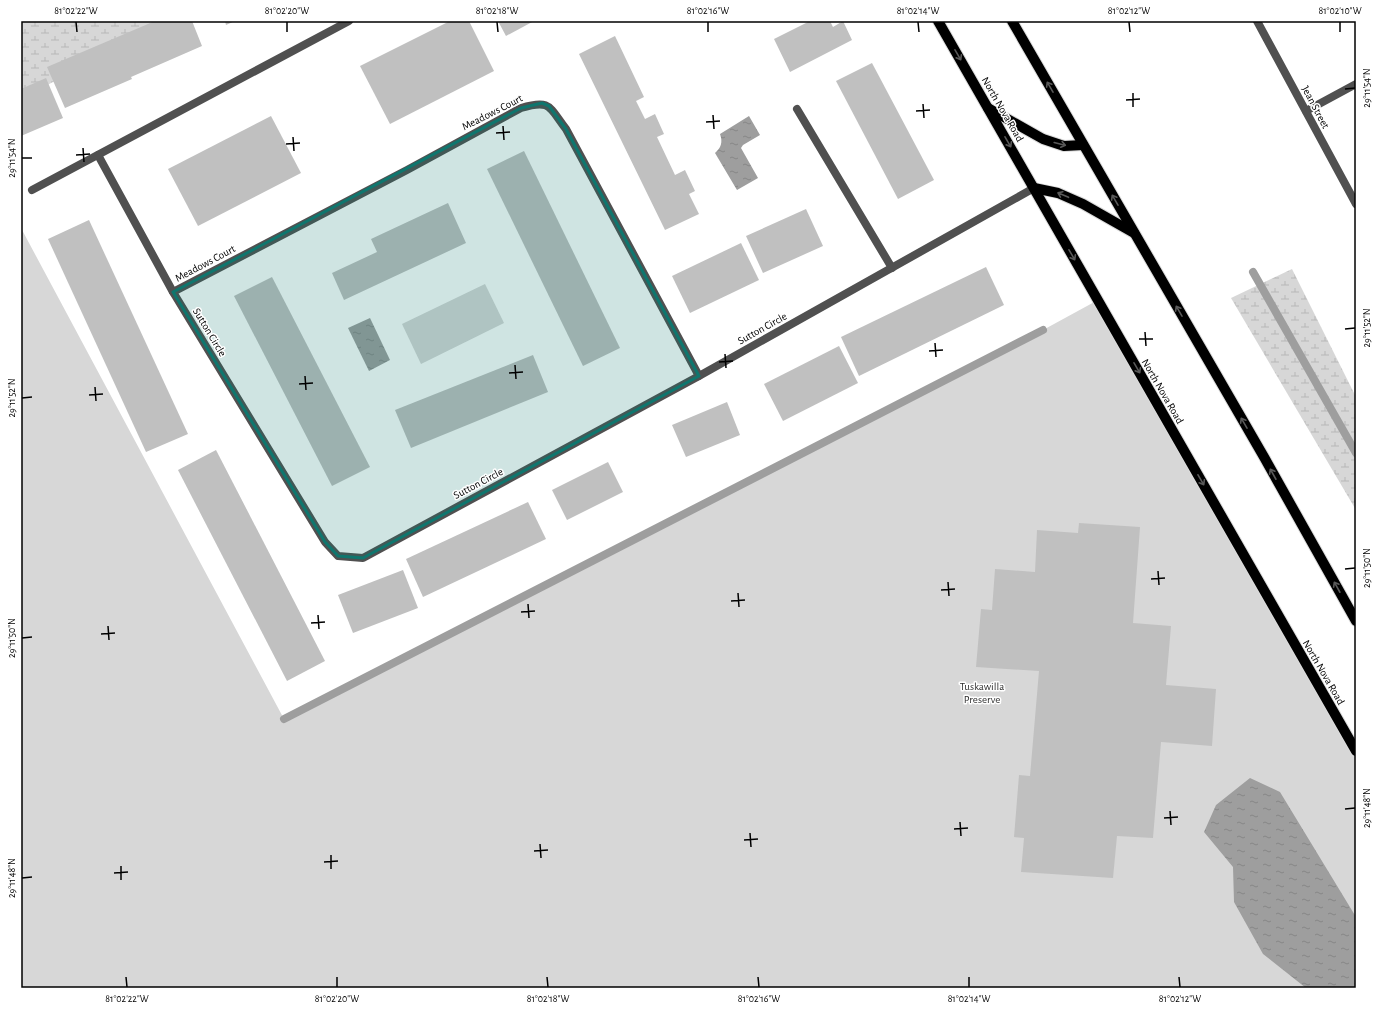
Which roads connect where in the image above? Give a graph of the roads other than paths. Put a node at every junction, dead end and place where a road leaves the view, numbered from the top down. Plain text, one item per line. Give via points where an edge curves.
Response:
1 (349, 21) edge
2 (938, 21) edge
3 (1012, 21) edge
4 (1257, 21) edge
5 (1356, 84) edge
6 (988, 108) junction
7 (797, 109) dead end
8 (1306, 111) junction
9 (1083, 145) junction
10 (98, 155) junction
11 (1034, 188) junction
12 (32, 190) dead end
13 (1356, 204) edge
14 (1134, 233) junction
15 (892, 268) junction
16 (173, 292) junction
17 (699, 376) junction
18 (1356, 621) edge
19 (1356, 751) edge

1 - 10 street
2 -> 6 main road, North Nova Road
9 -> 3 main road
4 - 8 street, Jean Street
5 - 8 street
6 -> 9 main road via 1043,139 1064,146
6 -> 11 main road, North Nova Road
7 - 15 street
8 - 13 street, Jean Street
14 -> 9 main road
10 - 12 street
10 - 16 street, Sutton Circle
14 -> 11 main road via 1083,204 1058,193
11 - 15 street, Sutton Circle
11 -> 19 main road, North Nova Road
18 -> 14 main road
15 - 17 street, Sutton Circle
16 - 17 street, Sutton Circle via 325,542 338,556 363,558
16 - 17 street, Meadows Court via 521,108 542,103 549,106 566,129

